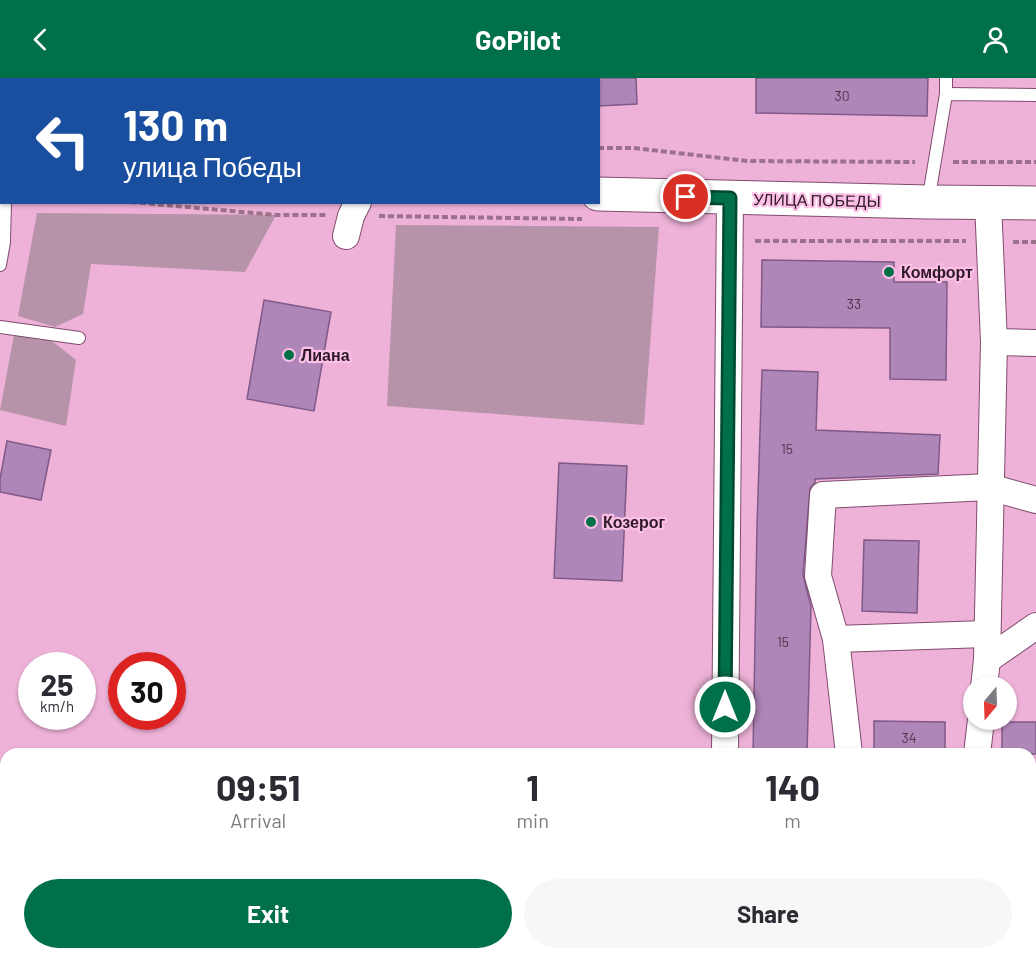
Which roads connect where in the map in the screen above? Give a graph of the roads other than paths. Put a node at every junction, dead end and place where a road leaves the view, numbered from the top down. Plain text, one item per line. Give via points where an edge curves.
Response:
1 (946, 78) edge
2 (946, 94) junction
3 (1036, 95) edge
4 (730, 198) junction
5 (928, 202) junction
6 (988, 202) junction
7 (1036, 203) edge
8 (5, 204) edge
9 (591, 206) edge
10 (2, 242) edge
11 (0, 265) edge
12 (0, 327) edge
13 (79, 338) dead end
14 (994, 342) junction
15 (1036, 344) edge
16 (989, 487) junction
17 (1036, 500) edge
18 (1036, 626) edge
19 (986, 634) junction
20 (836, 639) junction
21 (987, 660) junction
22 (985, 676) edge
23 (980, 730) edge
24 (725, 748) edge
25 (848, 748) edge
26 (978, 748) edge

1 - 2 lane
2 - 3 lane
2 - 5 lane
4 - 5 main road, УЛИЦА ПОБЕДЫ
4 - 9 main road, УЛИЦА ПОБЕДЫ
4 - 24 street
5 - 6 main road, УЛИЦА ПОБЕДЫ
6 - 7 main road, УЛИЦА ПОБЕДЫ
6 - 14 street
8 - 10 lane
10 - 11 lane
12 - 13 lane
14 - 15 street
14 - 16 street
16 - 17 street
16 - 19 street
16 - 20 street via 823,495 819,576
18 - 21 street
19 - 20 street
19 - 21 street
20 - 25 street
21 - 22 street
23 - 26 street

